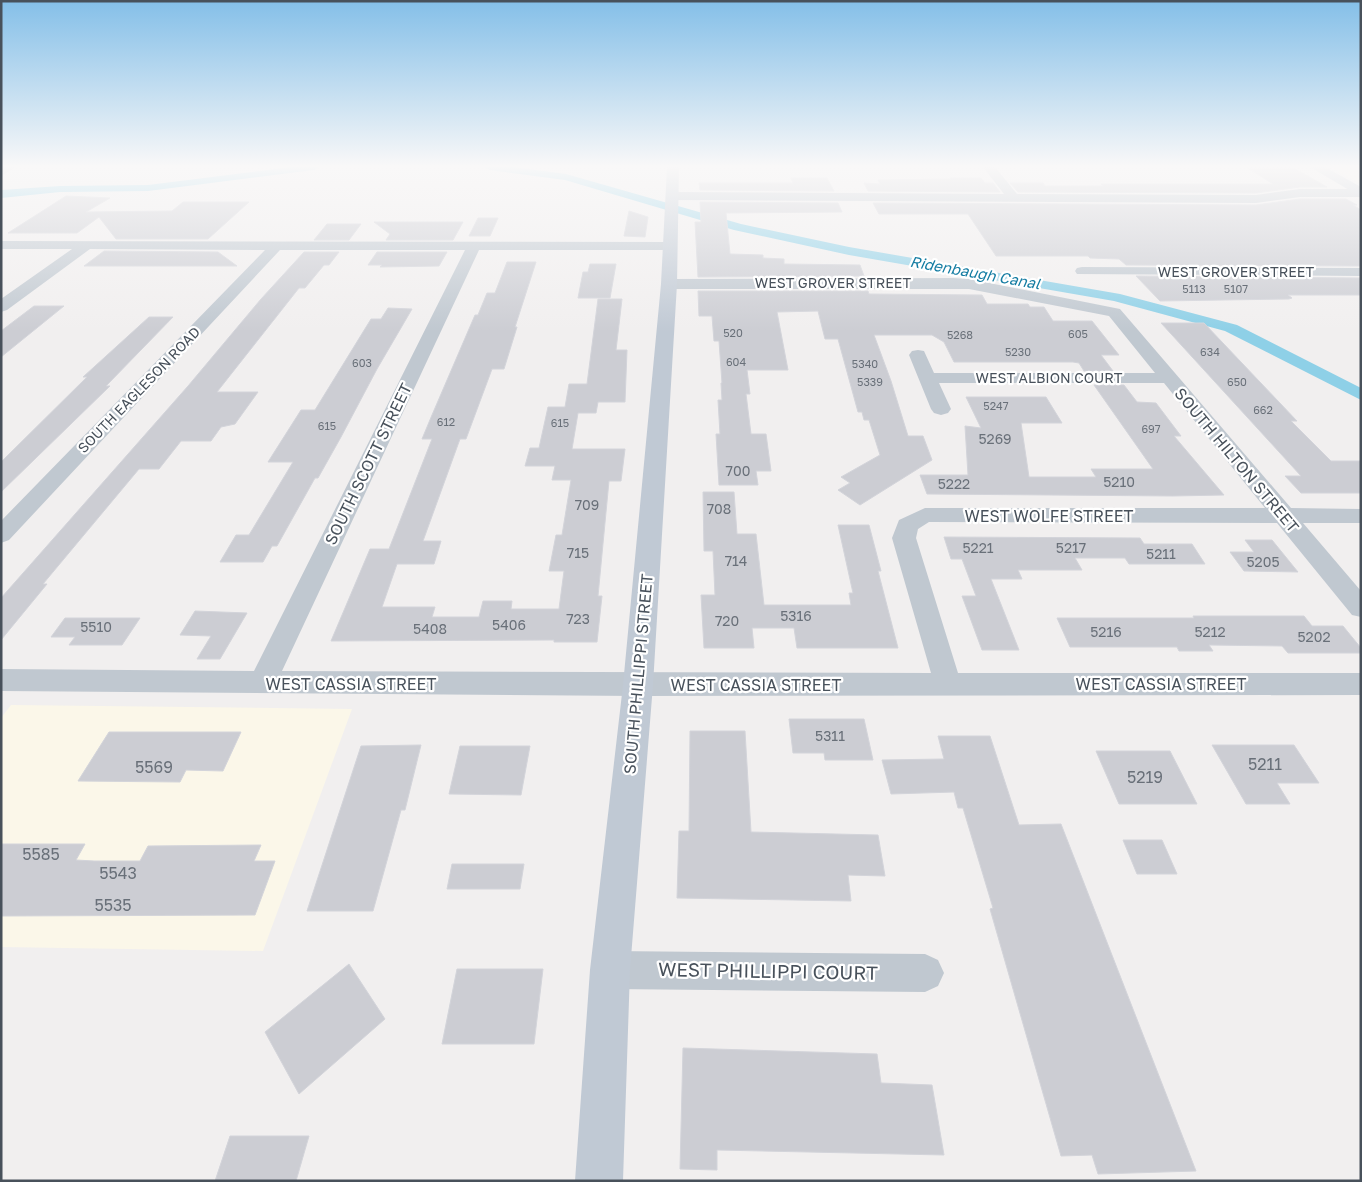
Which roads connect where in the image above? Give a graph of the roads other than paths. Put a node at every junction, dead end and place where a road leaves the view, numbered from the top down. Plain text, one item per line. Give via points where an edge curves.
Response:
1 (671, 222) edge
2 (1, 245) edge
3 (87, 245) junction
4 (277, 245) junction
5 (474, 246) junction
6 (670, 246) junction
7 (1082, 271) dead end
8 (1361, 272) edge
9 (669, 284) junction
10 (1, 307) edge
11 (1114, 312) joint
12 (918, 355) dead end
13 (928, 378) junction
14 (1169, 378) junction
15 (941, 409) dead end
16 (1284, 516) junction
17 (1361, 516) edge
18 (1, 535) edge
19 (1361, 608) edge
20 (1, 680) edge
21 (262, 683) junction
22 (1361, 684) edge
23 (948, 685) junction
24 (638, 686) junction
25 (610, 970) junction
26 (925, 973) dead end
27 (598, 1181) edge

1 - 6 street, SOUTH PHILLIPPI STREET
2 - 3 street
3 - 4 street
3 - 10 street
4 - 5 street
4 - 18 street, SOUTH EAGLESON ROAD
5 - 6 street
5 - 21 street, SOUTH SCOTT STREET
6 - 9 street, SOUTH PHILLIPPI STREET
7 - 8 street, WEST GROVER STREET
9 - 11 street, WEST GROVER STREET via 953,283
9 - 24 street, SOUTH PHILLIPPI STREET
11 - 14 street, SOUTH HILTON STREET
12 - 13 street
13 - 14 street, WEST ALBION COURT
13 - 15 street
14 - 16 street, SOUTH HILTON STREET
16 - 17 street, WEST WOLFE STREET
16 - 19 street, SOUTH HILTON STREET
16 - 23 street, WEST WOLFE STREET via 925,515 907,525 904,538
20 - 21 street, WEST CASSIA STREET
21 - 24 street, WEST CASSIA STREET
22 - 23 street, WEST CASSIA STREET
23 - 24 street, WEST CASSIA STREET
24 - 25 street, SOUTH PHILLIPPI STREET
25 - 26 street, WEST PHILLIPPI COURT
25 - 27 street, SOUTH PHILLIPPI STREET

